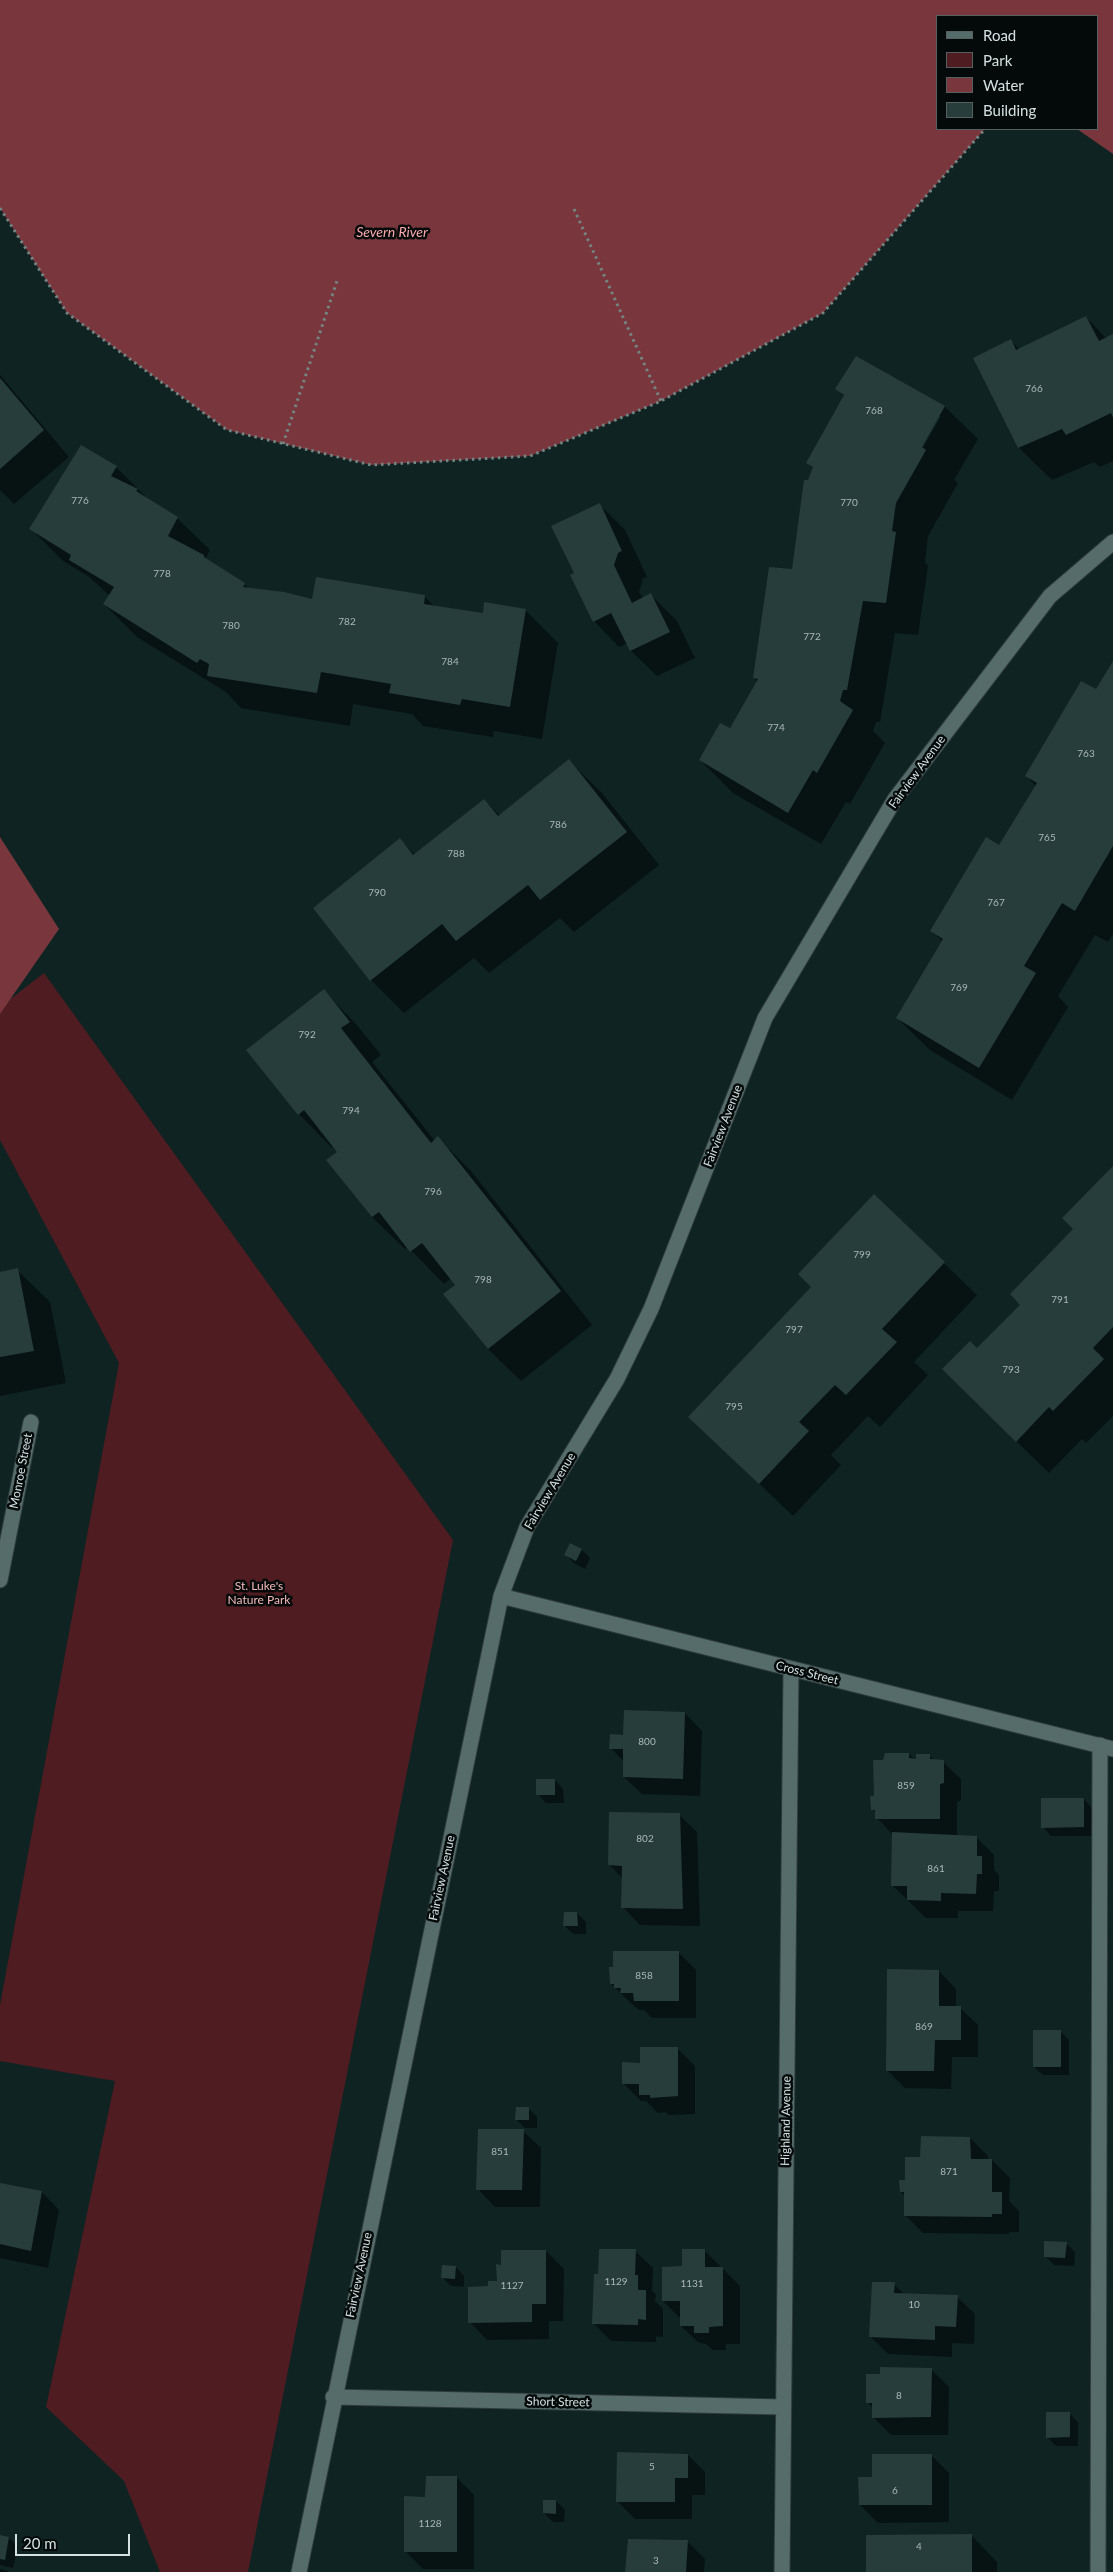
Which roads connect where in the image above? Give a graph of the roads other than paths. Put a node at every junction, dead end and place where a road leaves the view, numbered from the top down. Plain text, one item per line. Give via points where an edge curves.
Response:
1 (1113, 542) edge
2 (31, 1422) dead end
3 (0, 1580) edge
4 (501, 1596) junction
5 (791, 1669) junction
6 (1106, 1747) edge
7 (333, 2397) junction
8 (783, 2407) junction
9 (299, 2572) edge
10 (782, 2572) edge
11 (1098, 2572) edge

1 - 4 street, Fairview Avenue via 1050,596 895,799 765,1018 651,1309 617,1379 527,1527
2 - 3 street, Monroe Street
4 - 5 street, Cross Street
4 - 7 street, Fairview Avenue
5 - 6 street, Cross Street
5 - 8 street, Highland Avenue
6 - 11 street
7 - 8 street, Short Street
7 - 9 street, Fairview Avenue
8 - 10 street, Highland Avenue

